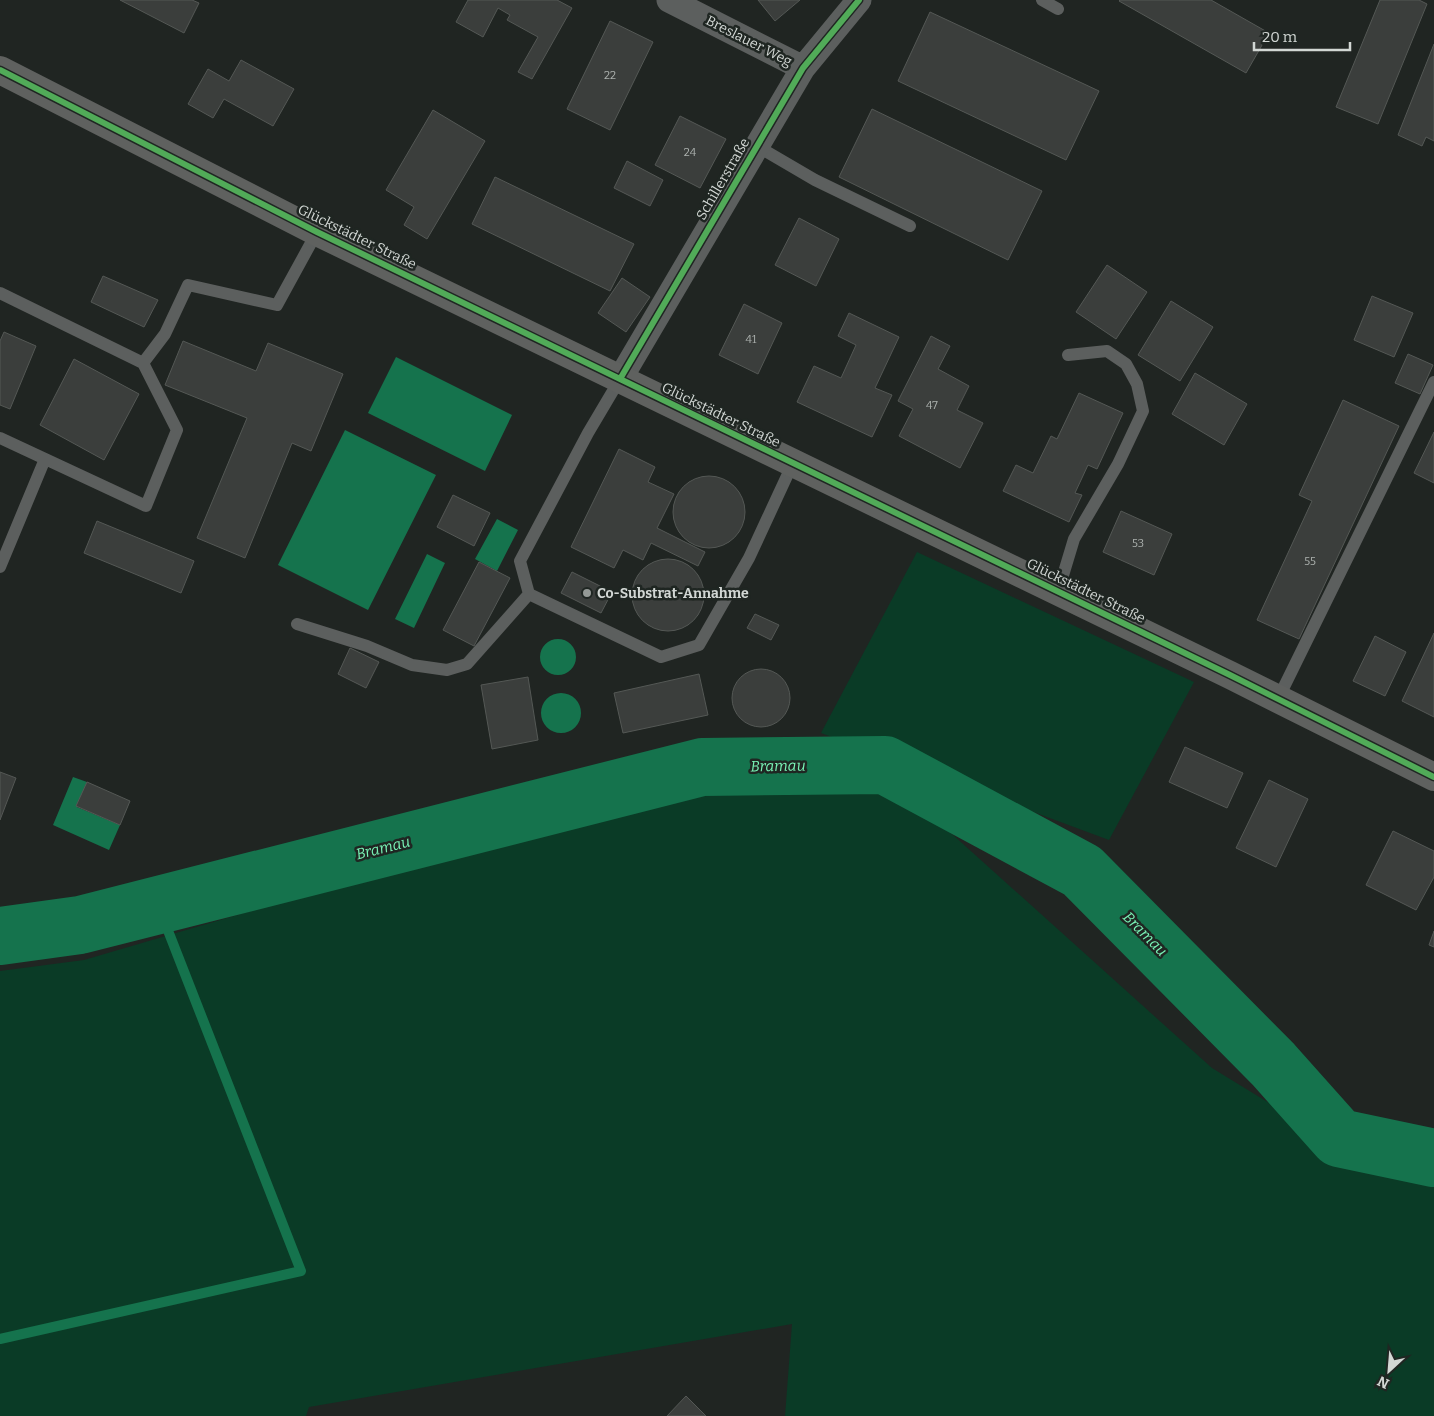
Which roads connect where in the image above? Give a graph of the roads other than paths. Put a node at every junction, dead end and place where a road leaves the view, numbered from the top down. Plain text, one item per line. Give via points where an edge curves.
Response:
1 (669, 0) edge
2 (859, 0) edge
3 (1042, 0) edge
4 (1058, 9) dead end
5 (803, 68) junction
6 (0, 70) edge
7 (757, 146) junction
8 (910, 226) dead end
9 (317, 232) junction
10 (0, 293) edge
11 (1068, 355) dead end
12 (143, 363) junction
13 (620, 379) junction
14 (1434, 382) edge
15 (0, 438) edge
16 (45, 459) junction
17 (793, 463) junction
18 (0, 567) edge
19 (1058, 592) junction
20 (529, 594) junction
21 (297, 624) dead end
22 (1278, 699) junction
23 (1430, 772) edge

1 - 5 street, Breslauer Weg
2 - 5 street, Schillerstraße
3 - 4 lane
5 - 7 street, Schillerstraße
6 - 9 street, Glückstädter Straße
7 - 8 lane via 815,180
7 - 13 street, Schillerstraße
9 - 12 lane via 277,305 188,286 165,334
9 - 13 street, Glückstädter Straße
10 - 12 lane
11 - 19 lane via 1107,351 1126,364 1137,384 1143,411 1118,464 1074,539
12 - 16 lane via 177,430 146,506
13 - 17 street, Glückstädter Straße
13 - 20 lane via 520,561
14 - 22 lane
15 - 16 lane
16 - 18 lane
17 - 19 street, Glückstädter Straße
17 - 20 lane via 749,558 698,645 661,657
19 - 22 street, Glückstädter Straße
20 - 21 lane via 467,664 447,670 412,665 367,646
22 - 23 street, Glückstädter Straße

